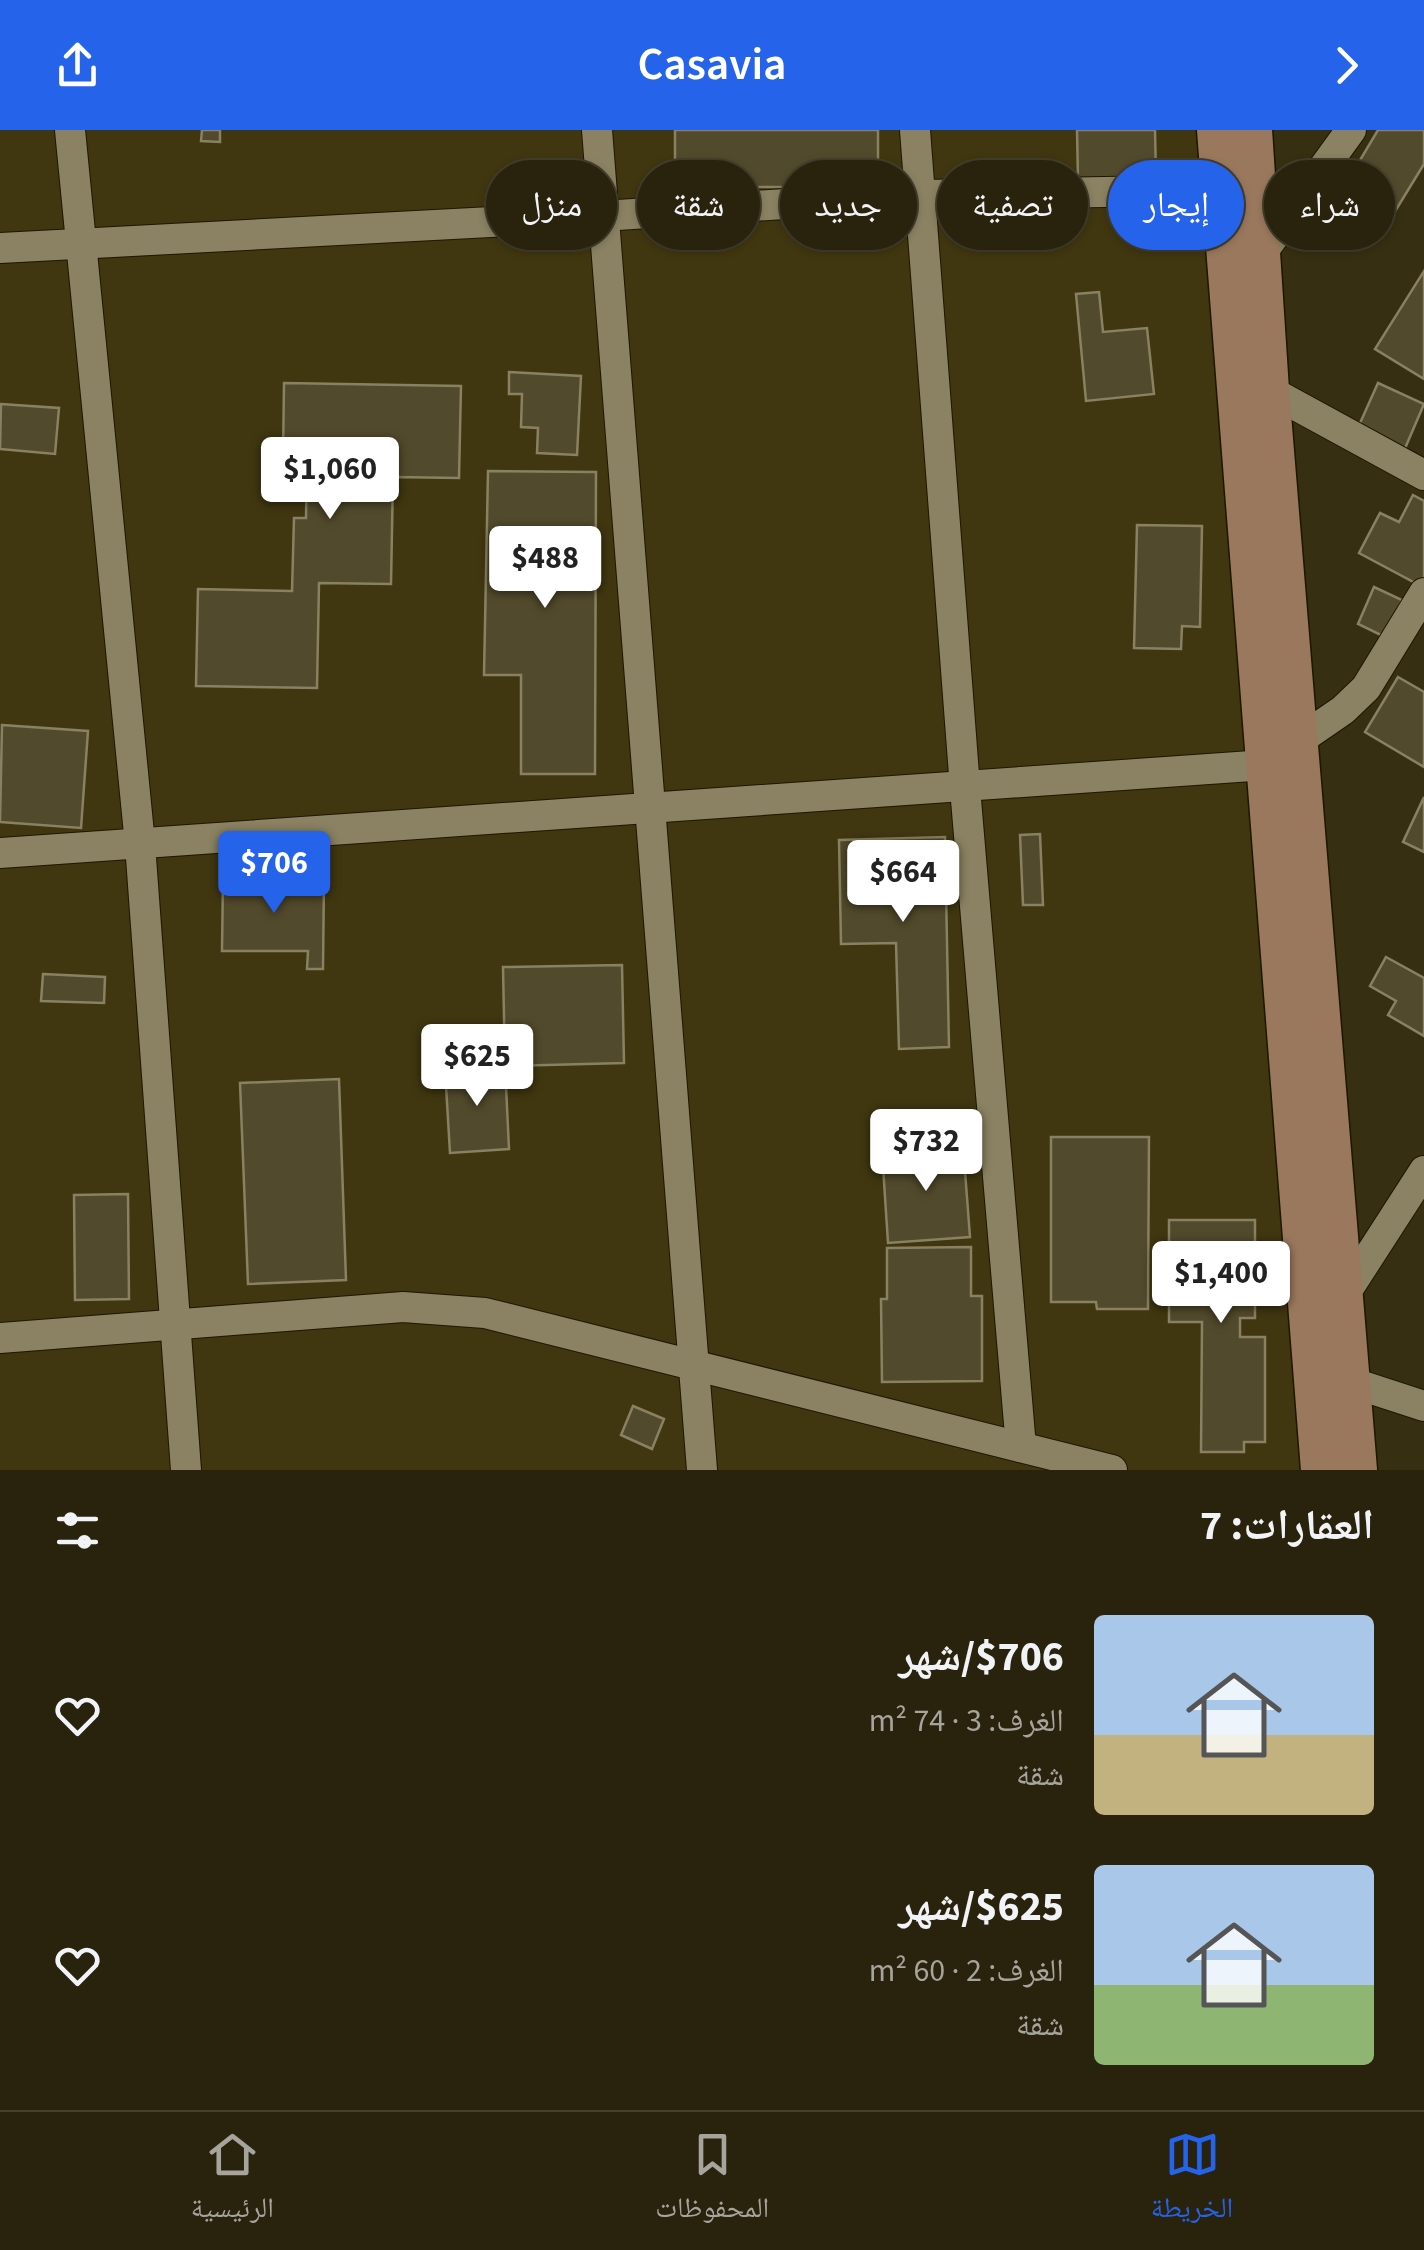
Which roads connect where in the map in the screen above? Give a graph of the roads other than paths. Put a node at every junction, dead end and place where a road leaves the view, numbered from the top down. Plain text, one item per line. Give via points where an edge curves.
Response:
1 (70, 130) edge
2 (597, 130) edge
3 (915, 130) edge
4 (1218, 130) edge
5 (1251, 130) edge
6 (1350, 130) edge
7 (599, 160) edge
8 (1220, 160) edge
9 (1108, 192) edge
10 (920, 195) junction
11 (617, 215) edge
12 (486, 222) edge
13 (79, 242) junction
14 (0, 248) edge
15 (607, 250) edge
16 (1229, 250) edge
17 (1260, 254) junction
18 (1268, 390) junction
19 (1424, 475) edge
20 (1424, 593) edge
21 (1282, 753) junction
22 (964, 788) junction
23 (650, 810) junction
24 (140, 844) junction
25 (0, 853) edge
26 (1424, 1172) edge
27 (1327, 1310) junction
28 (174, 1324) junction
29 (0, 1338) edge
30 (693, 1364) junction
31 (1332, 1376) junction
32 (1424, 1406) edge
33 (1021, 1448) junction
34 (186, 1470) edge
35 (702, 1470) edge
36 (1112, 1470) edge
37 (1322, 1470) edge
38 (1356, 1470) edge

1 - 13 street
2 - 7 street
3 - 10 street
4 - 8 main road
5 - 17 main road
6 - 17 street
9 - 10 street
10 - 11 street
10 - 22 street
12 - 13 street
13 - 14 street
13 - 24 street
15 - 23 street
16 - 21 main road
17 - 18 main road
18 - 19 street
18 - 21 main road
20 - 21 street via 1366,688
21 - 22 street
21 - 27 main road
22 - 23 street
22 - 33 street
23 - 24 street
23 - 30 street
24 - 25 street
24 - 28 street
26 - 27 street
27 - 31 main road
28 - 29 street
28 - 30 street via 446,1308
28 - 34 street
30 - 33 street
30 - 35 street
31 - 32 street
31 - 37 main road
31 - 38 main road
33 - 36 street

